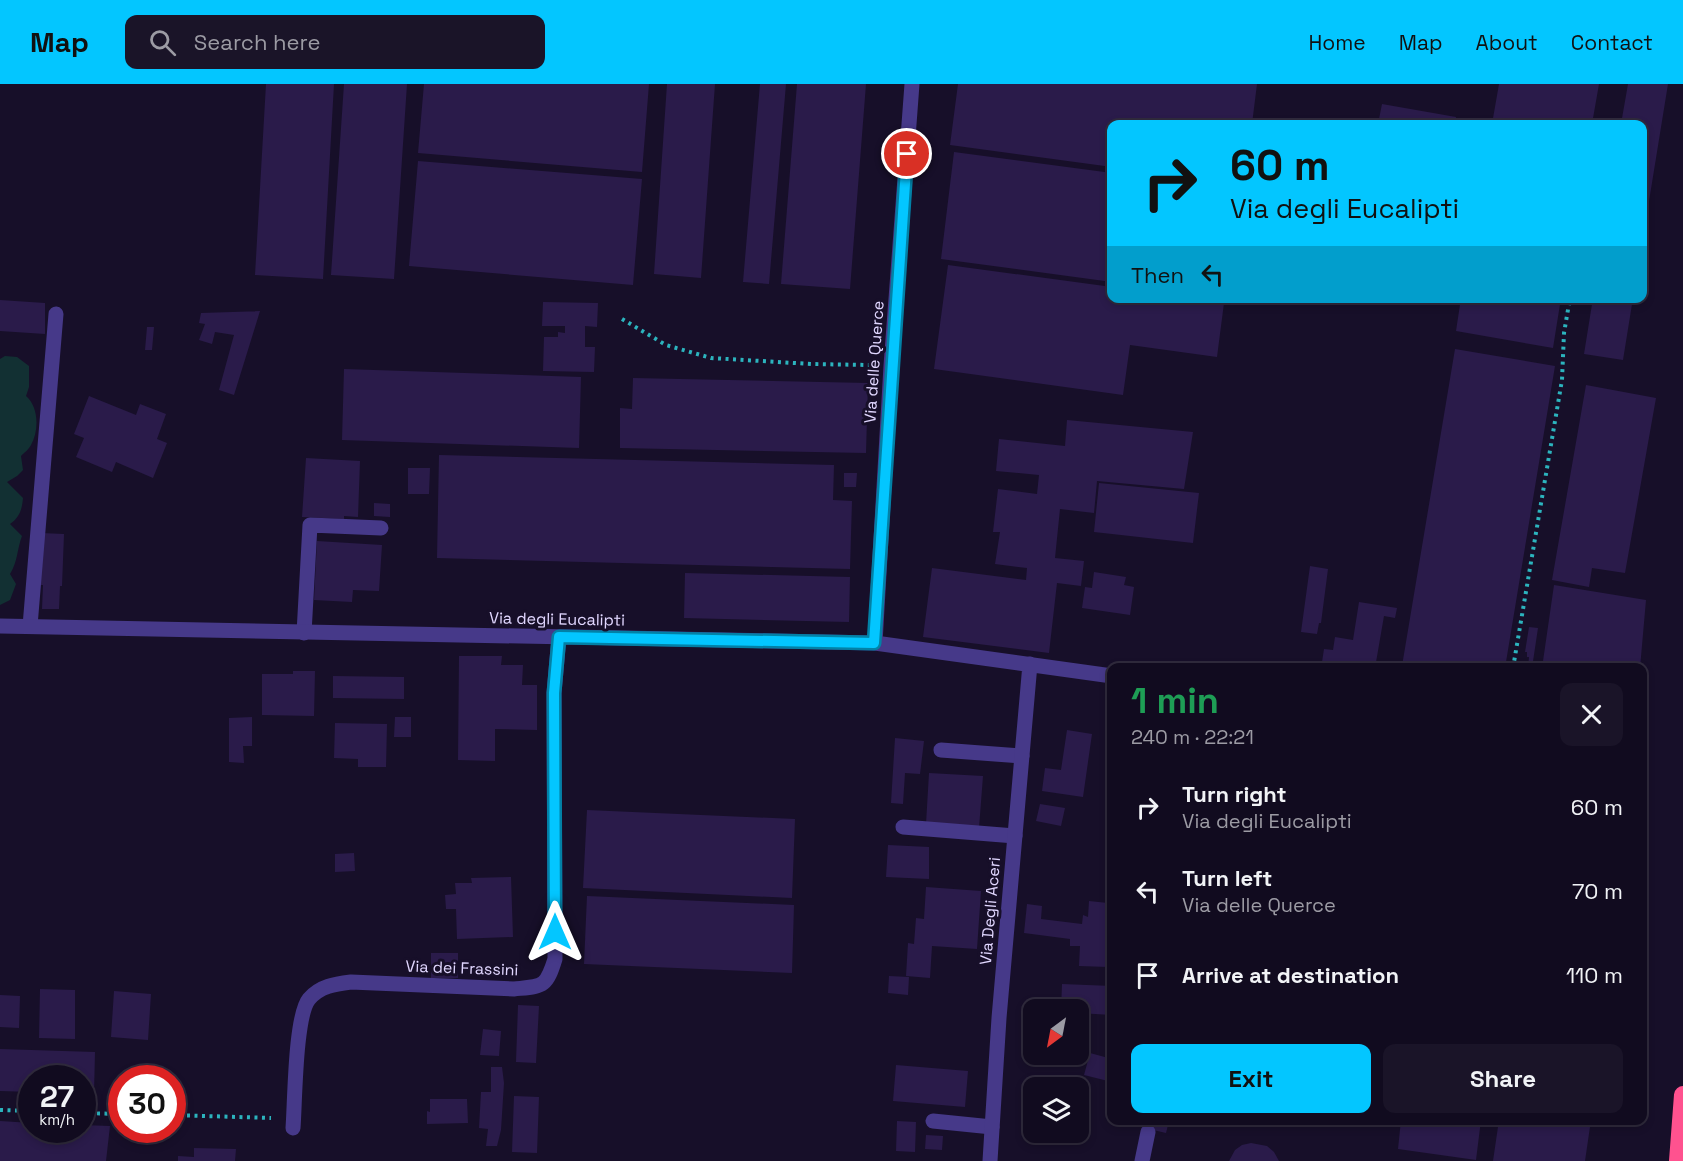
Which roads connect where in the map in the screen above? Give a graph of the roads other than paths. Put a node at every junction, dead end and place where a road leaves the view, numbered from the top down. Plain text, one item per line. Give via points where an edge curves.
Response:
1 (912, 84) edge
2 (56, 314) dead end
3 (381, 528) dead end
4 (0, 626) edge
5 (30, 626) junction
6 (304, 633) junction
7 (559, 637) junction
8 (874, 643) junction
9 (1030, 664) junction
10 (1107, 675) edge
11 (941, 750) dead end
12 (1022, 756) junction
13 (903, 827) dead end
14 (1015, 836) junction
15 (1683, 1095) edge
16 (933, 1121) dead end
17 (293, 1124) road end
18 (992, 1127) junction
19 (1148, 1132) dead end
20 (990, 1161) edge
21 (1142, 1161) edge
22 (1678, 1161) edge

1 - 8 street, Via delle Querce
2 - 5 street
3 - 6 street via 310,525
4 - 5 street, Via degli Eucalipti
5 - 6 street, Via degli Eucalipti
6 - 7 street, Via degli Eucalipti
7 - 8 street, Via degli Eucalipti
7 - 17 street, Via dei Frassini via 554,693 555,959 549,979 539,987 514,989 351,982 320,990 308,1000 301,1021
8 - 9 street, Via degli Eucalipti
9 - 10 street, Via degli Eucalipti
9 - 12 street, Via Degli Aceri
11 - 12 street
12 - 14 street, Via Degli Aceri
13 - 14 street
14 - 18 street, Via Degli Aceri
15 - 22 highway
16 - 18 street
18 - 20 street, Via Degli Aceri
19 - 21 street

